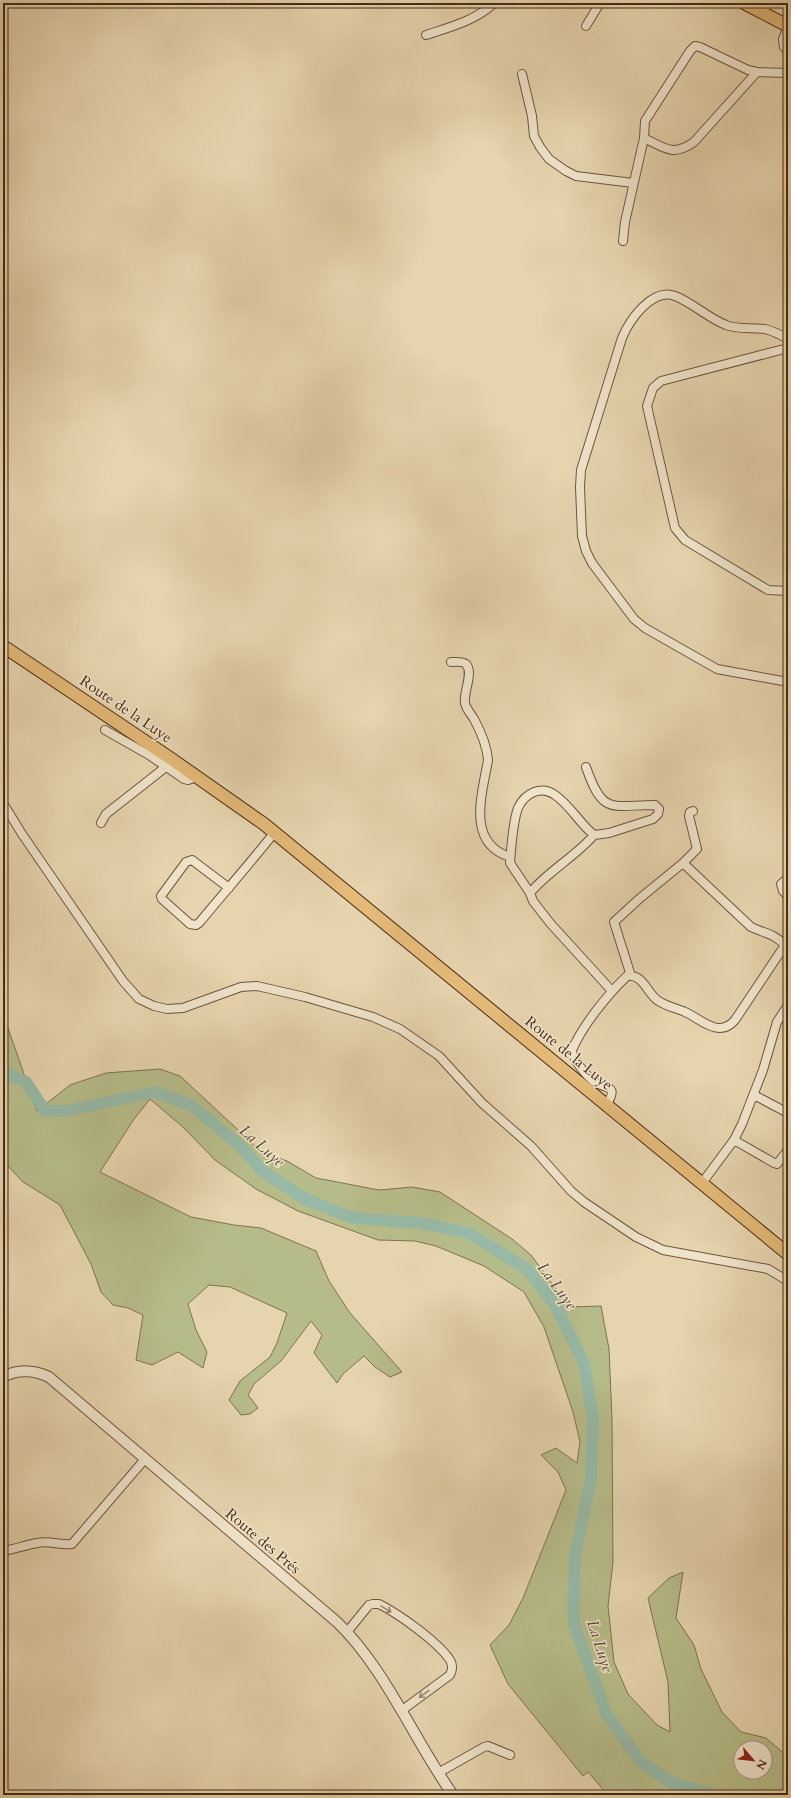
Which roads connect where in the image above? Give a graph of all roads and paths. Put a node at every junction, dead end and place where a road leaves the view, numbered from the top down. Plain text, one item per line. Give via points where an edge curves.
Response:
1 (494, 3) edge
2 (600, 3) edge
3 (744, 3) edge
4 (763, 4) edge
5 (788, 17) edge
6 (586, 26) dead end
7 (788, 26) edge
8 (426, 35) dead end
9 (788, 50) edge
10 (757, 72) junction
11 (788, 73) edge
12 (522, 74) dead end
13 (644, 138) junction
14 (633, 183) junction
15 (623, 241) dead end
16 (788, 338) edge
17 (788, 348) edge
18 (788, 591) edge
19 (3, 646) edge
20 (451, 662) dead end
21 (788, 682) edge
22 (105, 730) dead end
23 (167, 766) junction
24 (586, 767) dead end
25 (197, 777) junction
26 (3, 803) edge
27 (693, 811) dead end
28 (101, 823) dead end
29 (273, 835) junction
30 (594, 835) junction
31 (510, 857) junction
32 (684, 863) junction
33 (788, 878) edge
34 (229, 888) junction
35 (530, 893) junction
36 (788, 896) edge
37 (787, 946) edge
38 (631, 976) junction
39 (612, 991) junction
40 (788, 1005) edge
41 (754, 1095) junction
42 (607, 1104) junction
43 (788, 1114) edge
44 (734, 1140) junction
45 (788, 1150) edge
46 (702, 1183) junction
47 (788, 1254) edge
48 (788, 1281) edge
49 (3, 1378) edge
50 (145, 1459) junction
51 (3, 1551) edge
52 (348, 1632) junction
53 (401, 1711) junction
54 (510, 1755) dead end
55 (438, 1772) junction
56 (453, 1795) edge

1 - 8 street via 472,19
2 - 6 street
3 - 7 main road
4 - 5 main road
7 - 9 street via 782,41
10 - 11 street
10 - 13 street via 690,145 674,151
10 - 13 street via 695,46 645,121
12 - 14 street via 534,136 549,159 576,176
13 - 14 street
14 - 15 street
16 - 21 street via 764,329 726,325 675,296 664,296 648,302 632,320 622,338 581,470 580,486 582,536 586,551 592,563 640,625 717,669
17 - 18 street via 661,380 653,388 647,406 678,532 685,540 768,590
19 - 25 main road, Route de la Luye
20 - 31 street via 466,664 469,671 466,707 482,734 487,753 480,825 490,846
22 - 23 street
23 - 25 street via 188,780
23 - 28 street via 106,814
24 - 30 street via 600,798 611,805 655,805 659,808 653,819
25 - 29 main road, Route de la Luye
26 - 48 street via 123,981 140,999 167,1009 183,1008 241,987 257,986 373,1017 400,1029 439,1056 482,1103 531,1146 571,1191 636,1238 663,1250 768,1269
27 - 32 street via 689,816 697,849
29 - 34 street
29 - 42 main road, Route de la Luye via 330,878
30 - 31 street via 555,794 540,790 532,792 518,809
30 - 35 street
31 - 35 street via 510,863
32 - 37 street via 751,927 774,935
32 - 38 street via 614,922
33 - 36 street via 781,884
34 - 34 street via 196,926 190,924 161,896 188,860 192,860
35 - 39 street via 533,902 550,923
37 - 38 street via 735,1020 725,1027 712,1028 686,1012 662,1003 648,991 638,977
38 - 39 street via 627,976
39 - 42 street via 574,1045 572,1055 591,1079 609,1087 611,1096
40 - 41 street via 777,1022
41 - 43 street
41 - 44 street
42 - 46 main road, Route de la Luye
44 - 45 street via 777,1164
44 - 46 street
46 - 47 main road, Route de la Luye
49 - 50 street, Route des Prés via 28,1371 49,1377
50 - 51 street via 72,1544 37,1542
50 - 52 street, Route des Prés
52 - 53 street, Route des Prés
52 -> 53 street via 369,1606 378,1604 422,1632 450,1661 452,1671 446,1679
53 - 55 street, Route des Prés
54 - 55 street via 488,1746
55 - 56 street, Route des Prés

